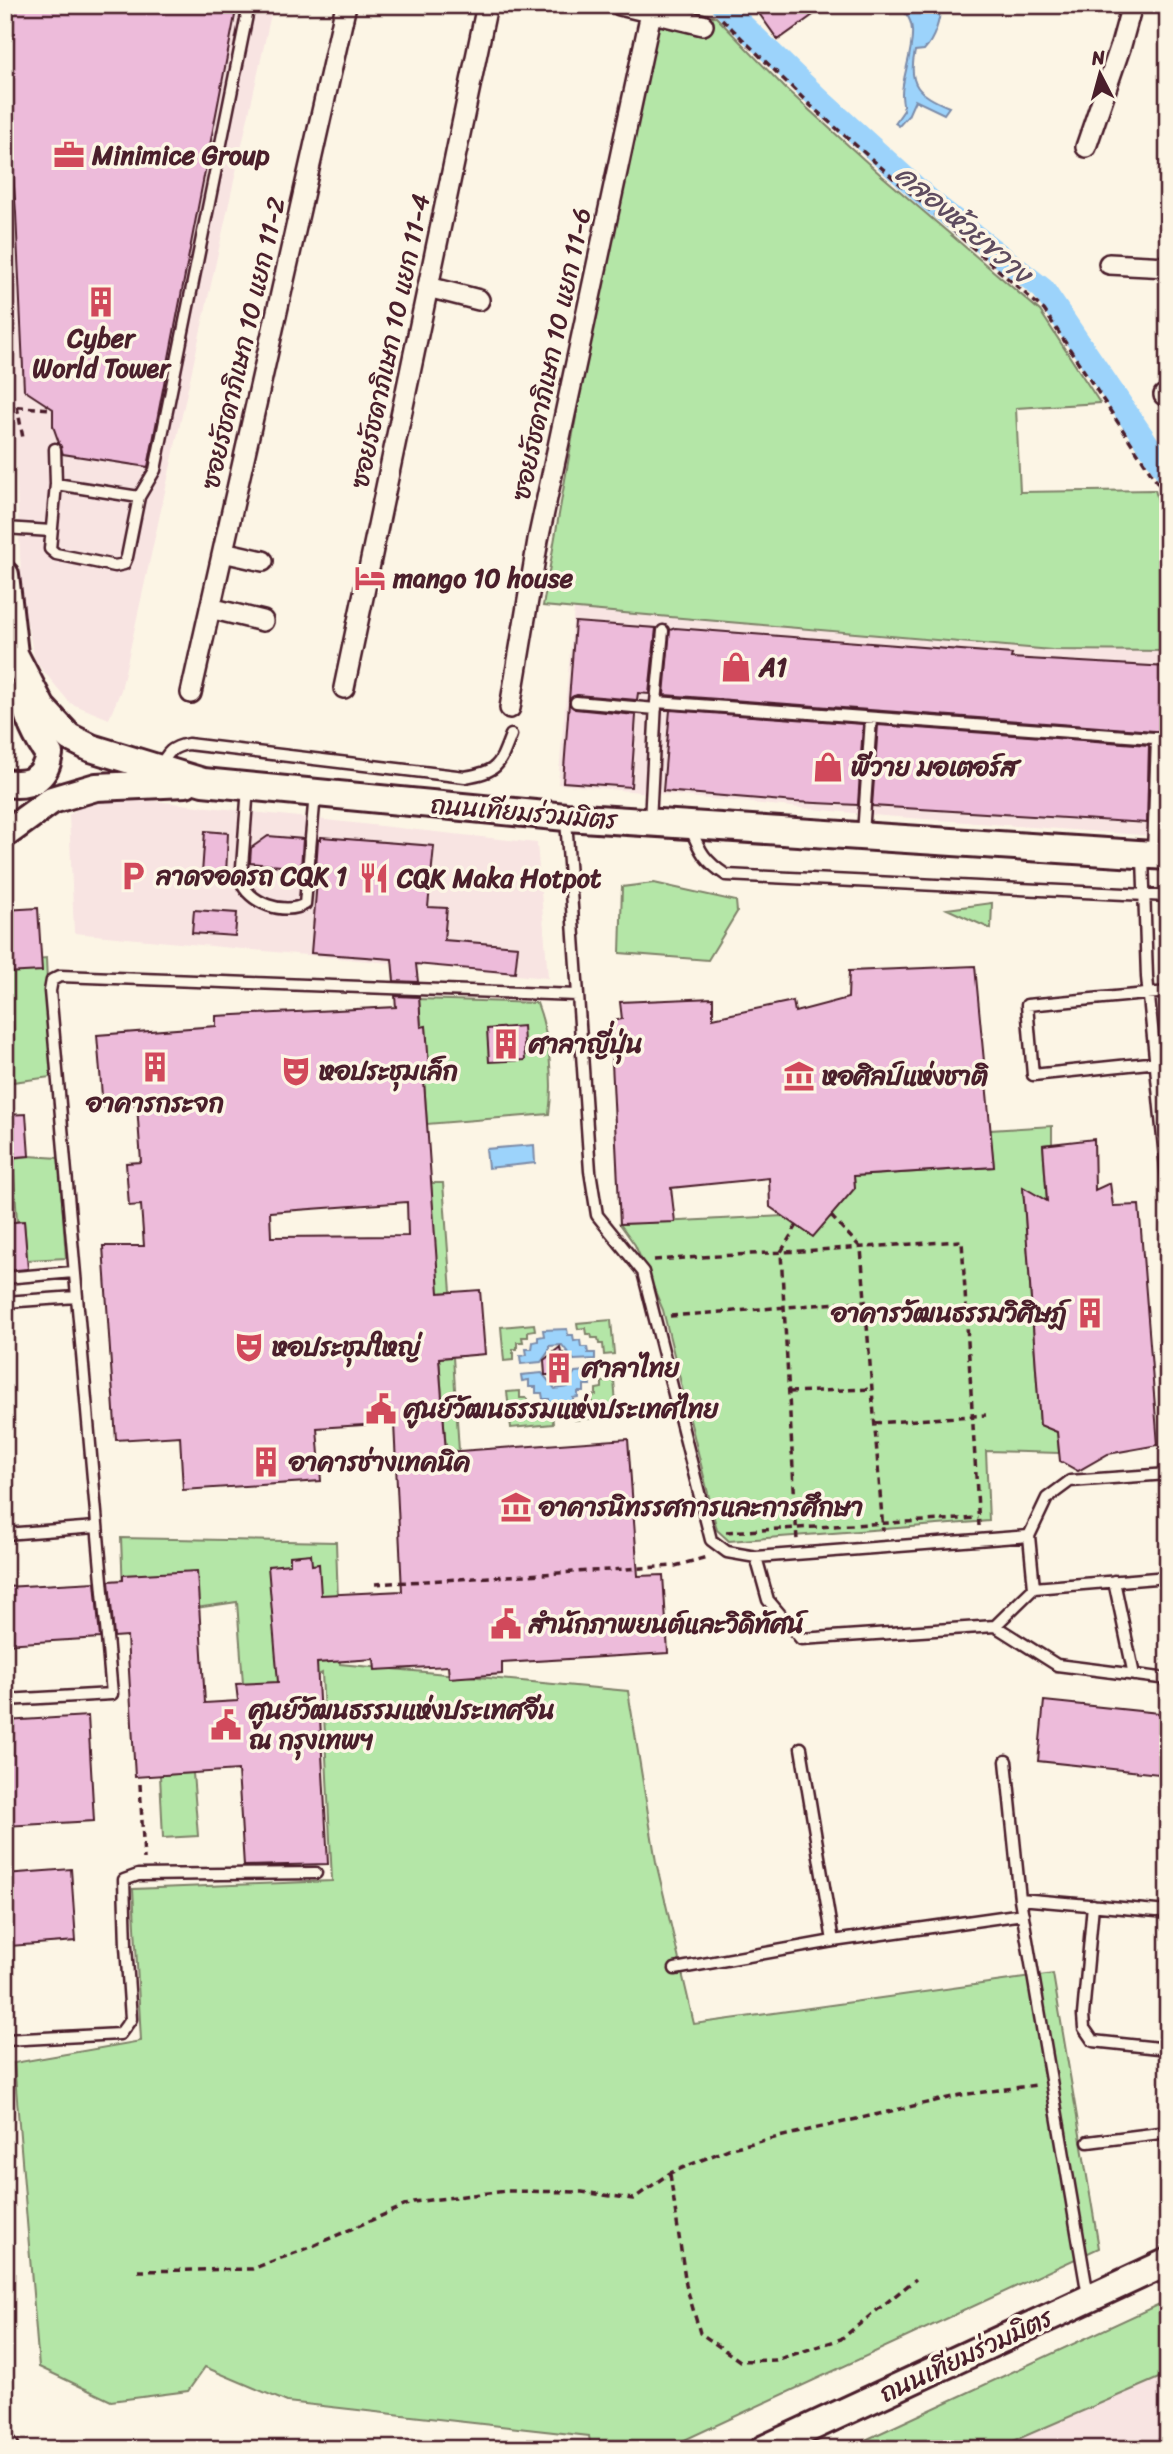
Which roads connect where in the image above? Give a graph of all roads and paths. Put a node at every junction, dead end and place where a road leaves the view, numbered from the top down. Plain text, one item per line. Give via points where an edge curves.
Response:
1 (249, 5) edge
2 (346, 5) edge
3 (487, 5) edge
4 (620, 5) edge
5 (1132, 5) edge
6 (651, 13) junction
7 (710, 20) joint
8 (1086, 147) dead end
9 (1109, 264) dead end
10 (1168, 267) edge
11 (428, 287) junction
12 (479, 300) dead end
13 (5, 405) edge
14 (17, 405) junction
15 (53, 409) dead end
16 (23, 438) dead end
17 (55, 449) dead end
18 (56, 484) junction
19 (139, 498) junction
20 (1168, 514) edge
21 (5, 528) edge
22 (51, 531) junction
23 (223, 552) junction
24 (263, 561) dead end
25 (5, 575) edge
26 (211, 608) junction
27 (263, 621) dead end
28 (663, 631) dead end
29 (14, 654) junction
30 (344, 688) dead end
31 (191, 693) dead end
32 (576, 702) dead end
33 (656, 705) junction
34 (510, 708) dead end
35 (871, 719) junction
36 (512, 735) dead end
37 (1162, 738) edge
38 (160, 768) junction
39 (10, 781) edge
40 (203, 782) junction
41 (248, 786) junction
42 (316, 793) junction
43 (566, 817) junction
44 (650, 822) junction
45 (689, 825) junction
46 (5, 834) edge
47 (863, 836) junction
48 (1154, 855) edge
49 (1144, 895) junction
50 (1168, 896) edge
51 (1168, 992) edge
52 (1149, 994) junction
53 (577, 995) junction
54 (1168, 1061) edge
55 (1156, 1063) junction
56 (1168, 1188) edge
57 (831, 1216) dead end
58 (797, 1225) dead end
59 (861, 1248) junction
60 (781, 1252) junction
61 (654, 1260) junction
62 (635, 1261) junction
63 (657, 1271) dead end
64 (74, 1272) junction
65 (5, 1278) edge
66 (76, 1297) junction
67 (865, 1301) junction
68 (5, 1303) edge
69 (784, 1307) junction
70 (668, 1316) dead end
71 (872, 1389) junction
72 (789, 1392) junction
73 (986, 1415) dead end
74 (972, 1416) junction
75 (874, 1423) junction
76 (1168, 1474) edge
77 (978, 1518) junction
78 (719, 1521) dead end
79 (882, 1523) junction
80 (96, 1527) junction
81 (796, 1528) junction
82 (726, 1532) junction
83 (5, 1534) edge
84 (1029, 1536) junction
85 (980, 1540) junction
86 (884, 1547) junction
87 (727, 1552) junction
88 (798, 1554) junction
89 (756, 1557) junction
90 (1168, 1577) edge
91 (1114, 1581) junction
92 (375, 1584) dead end
93 (1034, 1588) junction
94 (995, 1626) junction
95 (1134, 1675) junction
96 (1168, 1679) edge
97 (5, 1700) edge
98 (801, 1748) dead end
99 (1006, 1761) dead end
100 (140, 1784) dead end
101 (316, 1873) dead end
102 (145, 1875) junction
103 (1020, 1899) junction
104 (1093, 1905) junction
105 (1168, 1912) edge
106 (1023, 1914) junction
107 (833, 1941) junction
108 (675, 1969) dead end
109 (5, 2040) edge
110 (1168, 2049) edge
111 (1052, 2083) junction
112 (1168, 2132) edge
113 (1088, 2142) dead end
114 (670, 2174) junction
115 (1168, 2262) edge
116 (138, 2271) dead end
117 (916, 2279) dead end
118 (1088, 2299) junction
119 (764, 2449) edge

1 - 19 lane via 155,470
2 - 23 street, ซอยรัชดาภิเษก 10 แยก 11-2
3 - 11 street, ซอยรัชดาภิเษก 10 แยก 11-4
4 - 6 street
5 - 8 street
6 - 7 street
6 - 34 street, ซอยรัชดาภิเษก 10 แยก 11-6 via 538,540
7 - 20 path via 1044,310 1159,485
9 - 10 street
11 - 12 street
11 - 30 street, ซอยรัชดาภิเษก 10 แยก 11-4
13 - 14 path
14 - 15 path
14 - 16 path
17 - 18 lane
18 - 19 lane
18 - 22 lane
19 - 22 lane via 124,564 56,554 50,549
21 - 22 lane
23 - 24 street
23 - 26 street, ซอยรัชดาภิเษก 10 แยก 11-2
25 - 29 street, ถนนเทียมร่วมมิตร
26 - 27 street
26 - 31 street, ซอยรัชดาภิเษก 10 แยก 11-2
28 - 33 lane
29 - 38 street, ถนนเทียมร่วมมิตร via 42,708 69,737
29 - 39 street via 26,708 49,754 47,770 36,780
32 - 33 lane
33 - 35 lane
33 - 44 lane
35 - 37 lane
35 - 47 lane
36 - 38 lane via 495,769 465,777 188,744 173,747
37 - 48 lane
38 - 40 street, ถนนเทียมร่วมมิตร
40 - 41 street, ถนนเทียมร่วมมิตร
40 - 46 street via 96,787 52,800
41 - 42 street, ถนนเทียมร่วมมิตร
41 - 42 lane via 241,880 255,900 282,908 298,909 305,904
42 - 43 street, ถนนเทียมร่วมมิตร
43 - 44 street, ถนนเทียมร่วมมิตร
43 - 53 lane
44 - 45 street, ถนนเทียมร่วมมิตร
45 - 47 street, ถนนเทียมร่วมมิตร
45 - 49 lane via 708,863 726,875
47 - 48 street, ถนนเทียมร่วมมิตร
48 - 49 lane
49 - 50 lane
49 - 52 lane
51 - 52 lane
52 - 55 lane
52 - 55 lane via 1027,1005 1033,1075
53 - 62 lane via 597,1215
53 - 64 lane via 61,976 52,980
54 - 55 lane
55 - 56 lane
57 - 59 path
58 - 60 path
59 - 60 path
59 - 67 path
59 - 74 path via 962,1241
60 - 61 path
60 - 69 path
61 - 62 path
61 - 63 path
62 - 87 lane via 643,1272 711,1540
64 - 65 lane
64 - 66 lane
66 - 68 lane
66 - 80 lane
67 - 69 path
67 - 71 path
69 - 70 path
69 - 72 path
71 - 72 path
71 - 75 path
72 - 81 path
73 - 74 path
74 - 75 path
74 - 77 path
75 - 79 path
76 - 84 lane via 1070,1481 1047,1498
77 - 79 path
77 - 85 path
78 - 82 path
79 - 81 path
79 - 86 path
80 - 83 lane
80 - 97 lane via 111,1695
81 - 82 path
81 - 88 path
82 - 87 path
84 - 85 lane
84 - 93 lane
85 - 86 lane
86 - 88 lane
87 - 89 lane
87 - 92 path via 675,1566
88 - 89 lane
89 - 94 lane via 768,1600 801,1639
90 - 91 lane
91 - 93 lane
91 - 95 lane
93 - 94 lane
94 - 95 lane via 1057,1665
95 - 96 lane
98 - 107 lane
99 - 103 lane
100 - 102 path
101 - 102 lane
102 - 109 lane via 124,1880 131,2019 120,2034
103 - 104 lane
103 - 106 lane
104 - 105 lane
104 - 110 lane via 1084,2028 1093,2041
106 - 107 lane
106 - 111 lane
107 - 108 lane
111 - 114 path via 961,2095 731,2148
111 - 118 lane
112 - 113 lane
114 - 116 path via 633,2199 582,2192 506,2191 413,2202 252,2269
114 - 117 path via 686,2285 700,2333 740,2361 776,2360 841,2339
115 - 118 street, ถนนเทียมร่วมมิตร
118 - 119 street, ถนนเทียมร่วมมิตร

